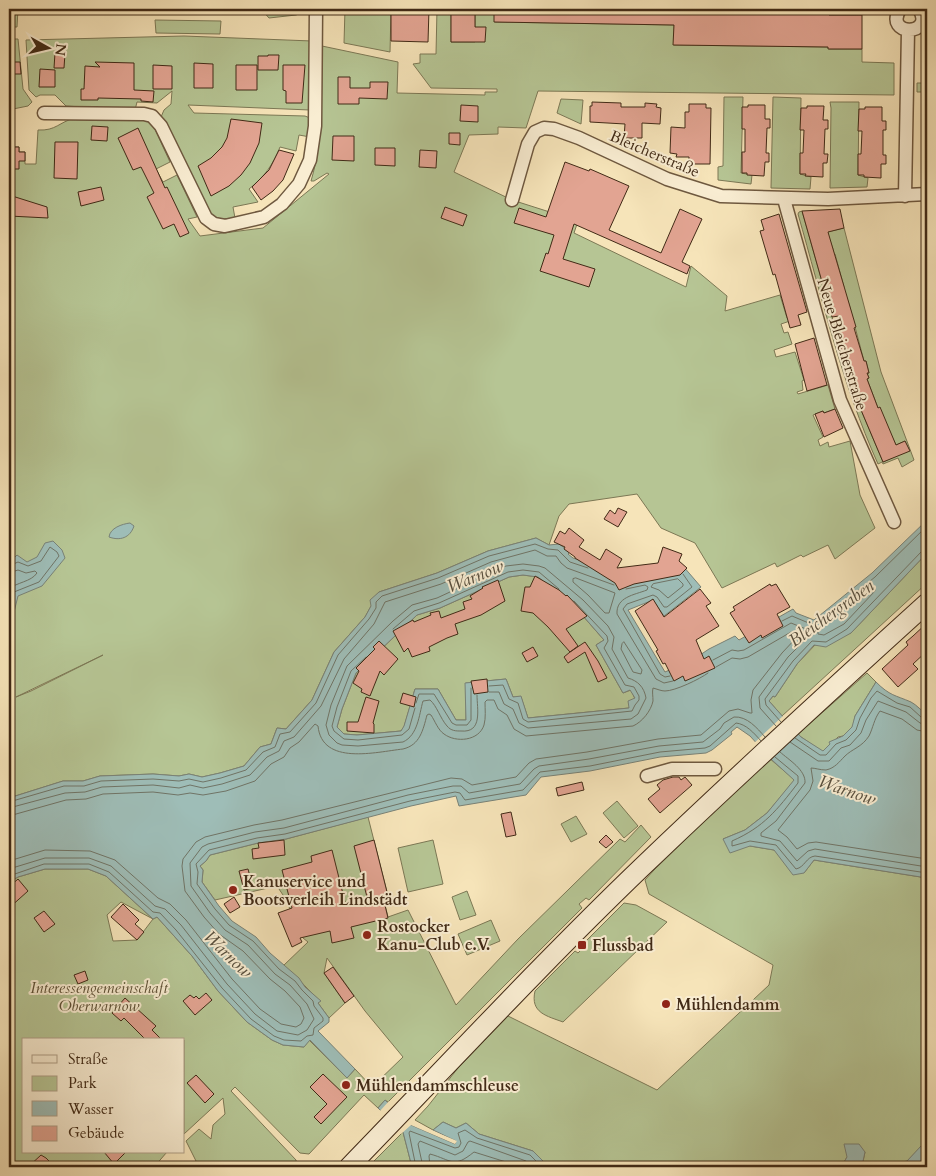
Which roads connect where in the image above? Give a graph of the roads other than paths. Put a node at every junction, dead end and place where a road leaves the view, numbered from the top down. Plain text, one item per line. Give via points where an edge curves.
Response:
1 (897, 9) edge
2 (315, 12) edge
3 (923, 16) edge
4 (908, 30) junction
5 (44, 113) dead end
6 (927, 194) edge
7 (906, 196) junction
8 (784, 199) junction
9 (512, 200) dead end
10 (894, 522) dead end
11 (927, 603) edge
12 (715, 769) dead end
13 (647, 776) dead end
14 (349, 1167) edge

1 - 4 street via 899,25
2 - 5 street via 316,117 310,160 299,184 282,204 264,217 225,226 209,221 161,126 152,116
3 - 4 street via 915,29
4 - 7 street
6 - 7 street, Bleicherstraße
7 - 8 street, Bleicherstraße
8 - 9 street, Bleicherstraße via 714,194 667,179 580,138 544,128 535,132 528,144
8 - 10 street, Neue Bleicherstraße via 840,400
11 - 14 main road via 635,874
12 - 13 street via 672,770

